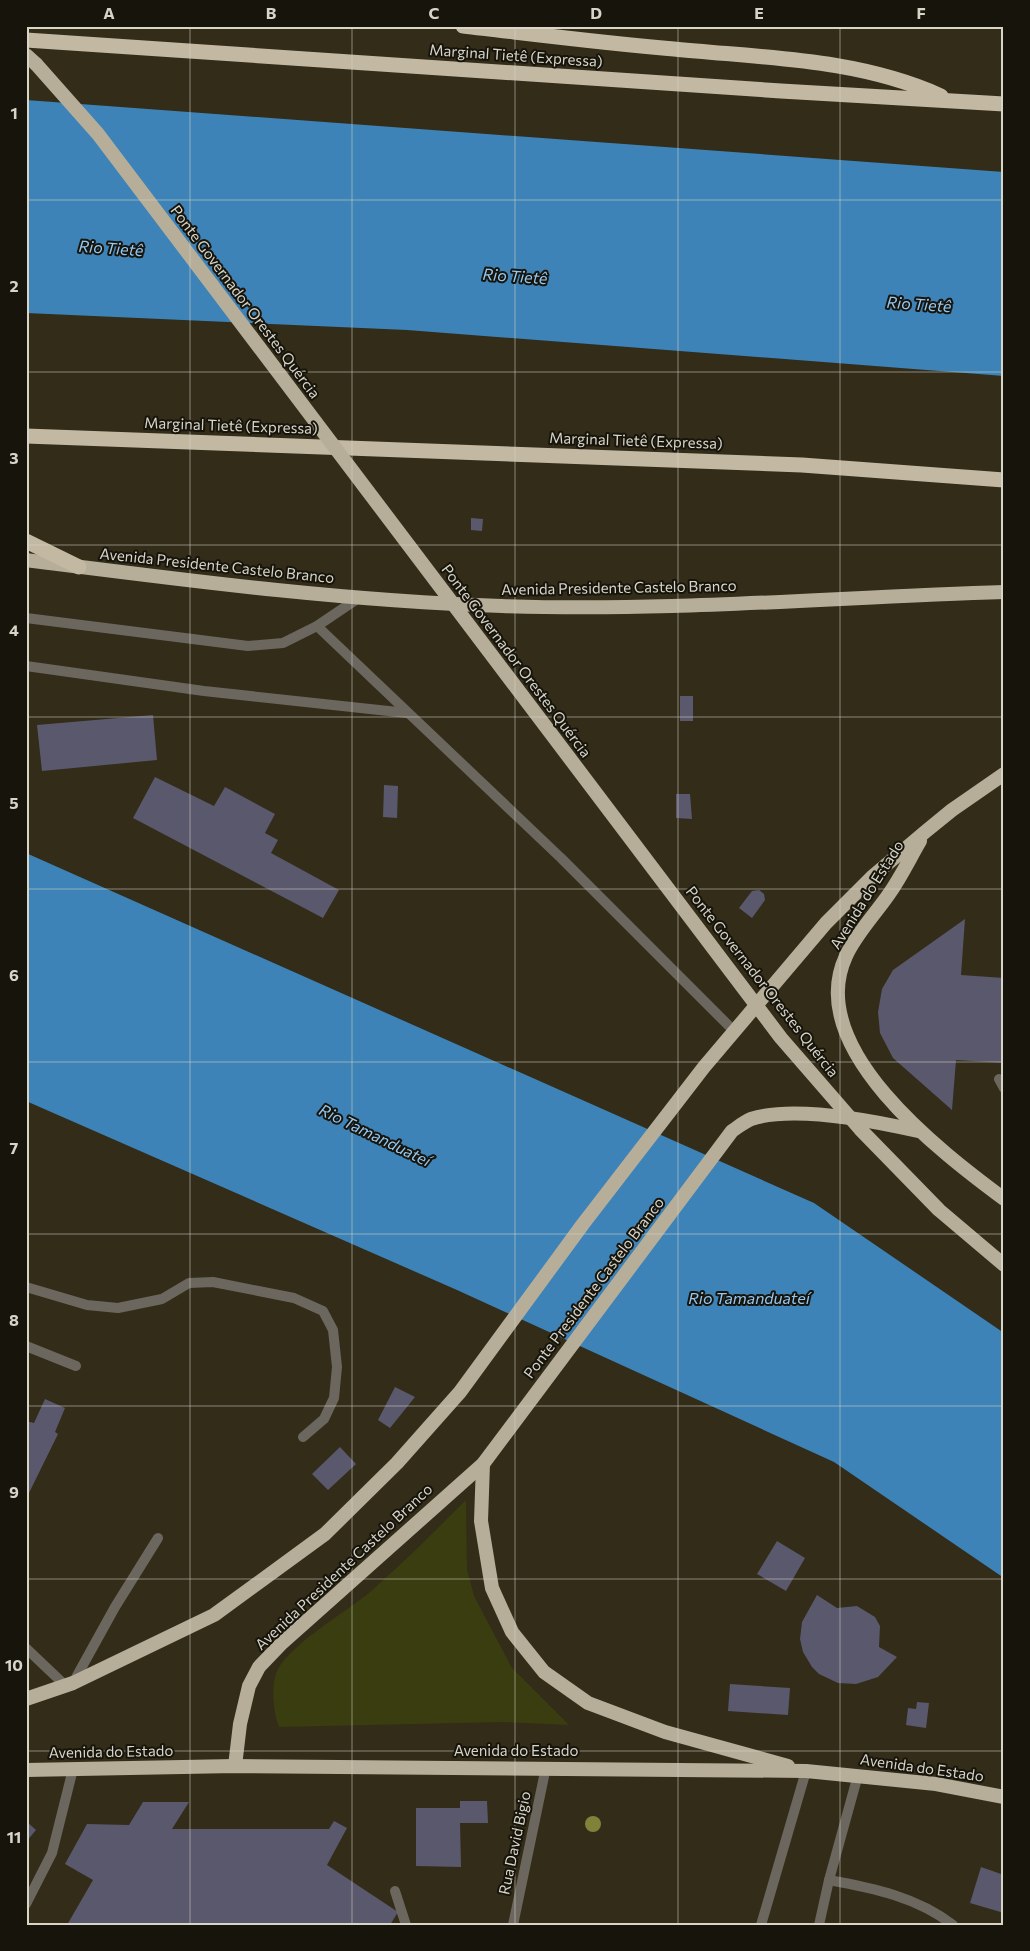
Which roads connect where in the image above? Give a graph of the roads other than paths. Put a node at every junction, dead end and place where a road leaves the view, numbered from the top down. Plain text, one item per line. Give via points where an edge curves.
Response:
1 (463, 26) edge
2 (26, 40) edge
3 (26, 55) edge
4 (951, 100) junction
5 (1004, 104) edge
6 (26, 436) edge
7 (1004, 480) edge
8 (26, 542) edge
9 (26, 560) edge
10 (79, 567) junction
11 (1004, 592) edge
12 (360, 597) junction
13 (26, 618) edge
14 (316, 626) junction
15 (26, 666) edge
16 (407, 712) junction
17 (1004, 774) edge
18 (925, 832) junction
19 (733, 1030) junction
20 (732, 1131) joint
21 (918, 1131) junction
22 (1004, 1199) edge
23 (1004, 1265) edge
24 (26, 1287) edge
25 (26, 1346) edge
26 (76, 1366) dead end
27 (303, 1437) dead end
28 (482, 1464) junction
29 (158, 1538) dead end
30 (26, 1648) edge
31 (70, 1685) junction
32 (26, 1699) edge
33 (235, 1766) junction
34 (546, 1767) junction
35 (73, 1769) junction
36 (26, 1770) edge
37 (806, 1771) junction
38 (858, 1775) junction
39 (1004, 1797) edge
40 (829, 1880) junction
41 (395, 1891) dead end
42 (26, 1904) edge
43 (406, 1925) edge
44 (512, 1925) edge
45 (761, 1925) edge
46 (819, 1925) edge
47 (953, 1925) edge

1 - 4 highway via 834,64 887,77
2 - 4 highway, Marginal Tietê (Expressa)
3 - 23 highway, Ponte Governador Orestes Quércia, bridge via 98,134 780,1038 866,1136 939,1210
4 - 5 highway, Marginal Tietê (Expressa)
6 - 7 highway, Marginal Tietê (Expressa) via 802,465
8 - 10 highway
9 - 10 highway, Avenida Presidente Castelo Branco
10 - 12 highway, Avenida Presidente Castelo Branco via 248,588
11 - 12 highway, Avenida Presidente Castelo Branco via 666,607 502,606
12 - 14 street
13 - 14 street via 248,646 282,643
14 - 16 street
15 - 16 street via 204,691
16 - 19 street via 561,858
17 - 18 highway
18 - 19 highway via 873,876 826,923
18 - 21 highway, Avenida do Estado via 891,891 846,955 839,994 843,1023 863,1068
19 - 31 highway via 583,1224 460,1392 396,1463 325,1534 214,1615
20 - 21 highway, Avenida do Estado via 749,1120 791,1114 860,1120
20 - 28 highway, Ponte Presidente Castelo Branco
21 - 22 highway, Avenida do Estado
24 - 27 street via 87,1305 118,1308 162,1299 189,1284 213,1282 294,1298 323,1311 333,1330 337,1367 334,1398 324,1419
25 - 26 street
28 - 33 highway, Avenida Presidente Castelo Branco via 282,1642 259,1668 245,1699
28 - 37 highway via 481,1521 492,1588 512,1632 544,1672 588,1703 665,1732
29 - 31 street
30 - 31 street
31 - 32 highway
33 - 34 highway, Avenida do Estado
33 - 35 highway, Avenida do Estado
34 - 37 highway, Avenida do Estado
34 - 44 street, Rua David Bigio
35 - 36 highway, Avenida do Estado
35 - 42 street via 52,1853
37 - 38 highway, Avenida do Estado
37 - 45 street
38 - 39 highway, Avenida do Estado via 936,1784
38 - 40 street
40 - 46 street
40 - 47 street via 864,1886 920,1903
41 - 43 street

